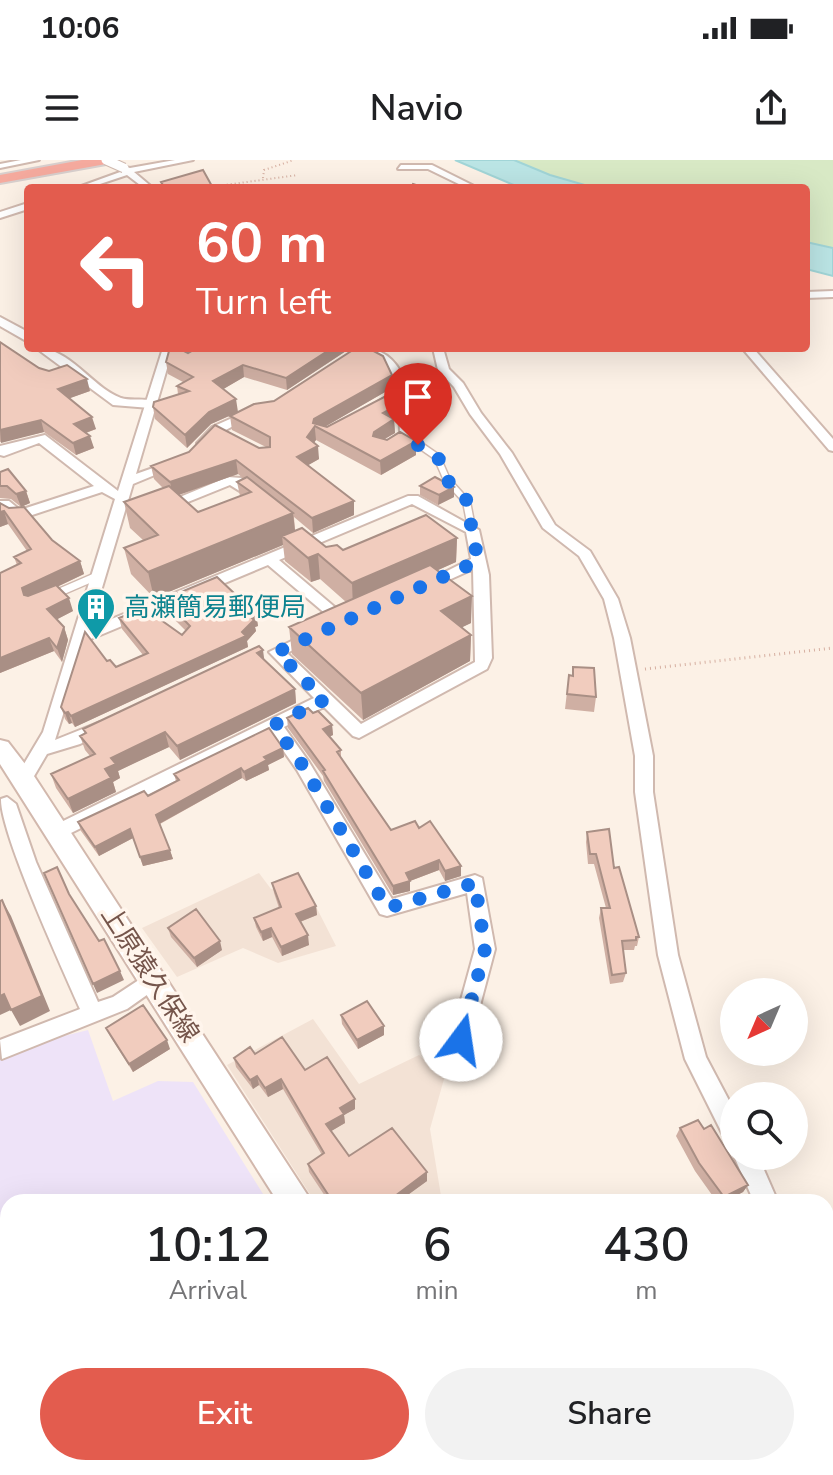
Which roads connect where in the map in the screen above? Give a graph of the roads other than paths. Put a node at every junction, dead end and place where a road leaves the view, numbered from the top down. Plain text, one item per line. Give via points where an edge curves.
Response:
1 (35, 160) edge
2 (106, 160) edge
3 (189, 160) edge
4 (399, 164) edge
5 (0, 166) edge
6 (126, 170) junction
7 (0, 179) edge
8 (426, 180) dead end
9 (90, 184) edge
10 (144, 184) edge
11 (465, 184) edge
12 (24, 207) edge
13 (0, 215) edge
14 (0, 321) edge
15 (24, 336) edge
16 (49, 352) edge
17 (167, 352) edge
18 (358, 352) edge
19 (372, 352) edge
20 (439, 352) edge
21 (750, 352) edge
22 (352, 356) edge
23 (403, 392) junction
24 (150, 404) junction
25 (261, 411) edge
26 (363, 414) edge
27 (406, 435) junction
28 (833, 447) edge
29 (382, 448) edge
30 (196, 450) edge
31 (1, 453) edge
32 (186, 460) edge
33 (127, 482) junction
34 (104, 487) junction
35 (123, 498) junction
36 (266, 504) edge
37 (0, 505) edge
38 (143, 515) edge
39 (472, 530) junction
40 (269, 559) junction
41 (478, 561) junction
42 (97, 576) junction
43 (411, 592) edge
44 (46, 598) edge
45 (78, 639) junction
46 (324, 700) junction
47 (115, 721) edge
48 (274, 725) junction
49 (0, 748) edge
50 (43, 749) junction
51 (15, 794) edge
52 (57, 832) junction
53 (154, 979) junction
54 (92, 1013) junction
55 (461, 1040) dead end
56 (2, 1049) dead end
57 (720, 1106) edge
58 (752, 1170) edge
59 (291, 1194) edge
60 (763, 1194) edge

1 - 5 street
2 - 6 street, bridge
2 - 7 highway
3 - 6 street
4 - 8 street
4 - 11 street via 429,167
6 - 9 street
6 - 10 street
12 - 13 street
14 - 15 street
16 - 24 street via 118,402
17 - 24 street
18 - 22 street
19 - 23 street via 390,363
20 - 57 street via 444,370 506,453 550,528 585,554 611,599 644,756 644,792 668,955 696,1059
21 - 28 street
23 - 26 street
23 - 27 street
24 - 33 street
25 - 30 street
27 - 29 street
27 - 39 lane via 442,463 447,480 466,499
31 - 34 street via 41,438
32 - 33 street
33 - 35 street
34 - 35 street
34 - 37 street via 18,515
35 - 42 street via 122,523
36 - 38 street via 244,485 228,481
39 - 40 street via 413,499 305,536
39 - 41 street
40 - 45 street
40 - 46 street via 351,620 270,651
41 - 43 street
41 - 46 street via 484,658 476,671 359,732
42 - 44 lane
42 - 45 street
45 - 50 street
46 - 48 street
47 - 50 street
48 - 52 street
48 - 55 street via 387,908 475,883 485,949
49 - 51 main road, 上原猿久保線
50 - 51 street
51 - 52 main road, 上原猿久保線
51 - 54 street via 27,862
52 - 53 main road, 上原猿久保線
53 - 54 street via 120,1003
53 - 59 main road, 上原猿久保線
54 - 56 street
58 - 60 street

